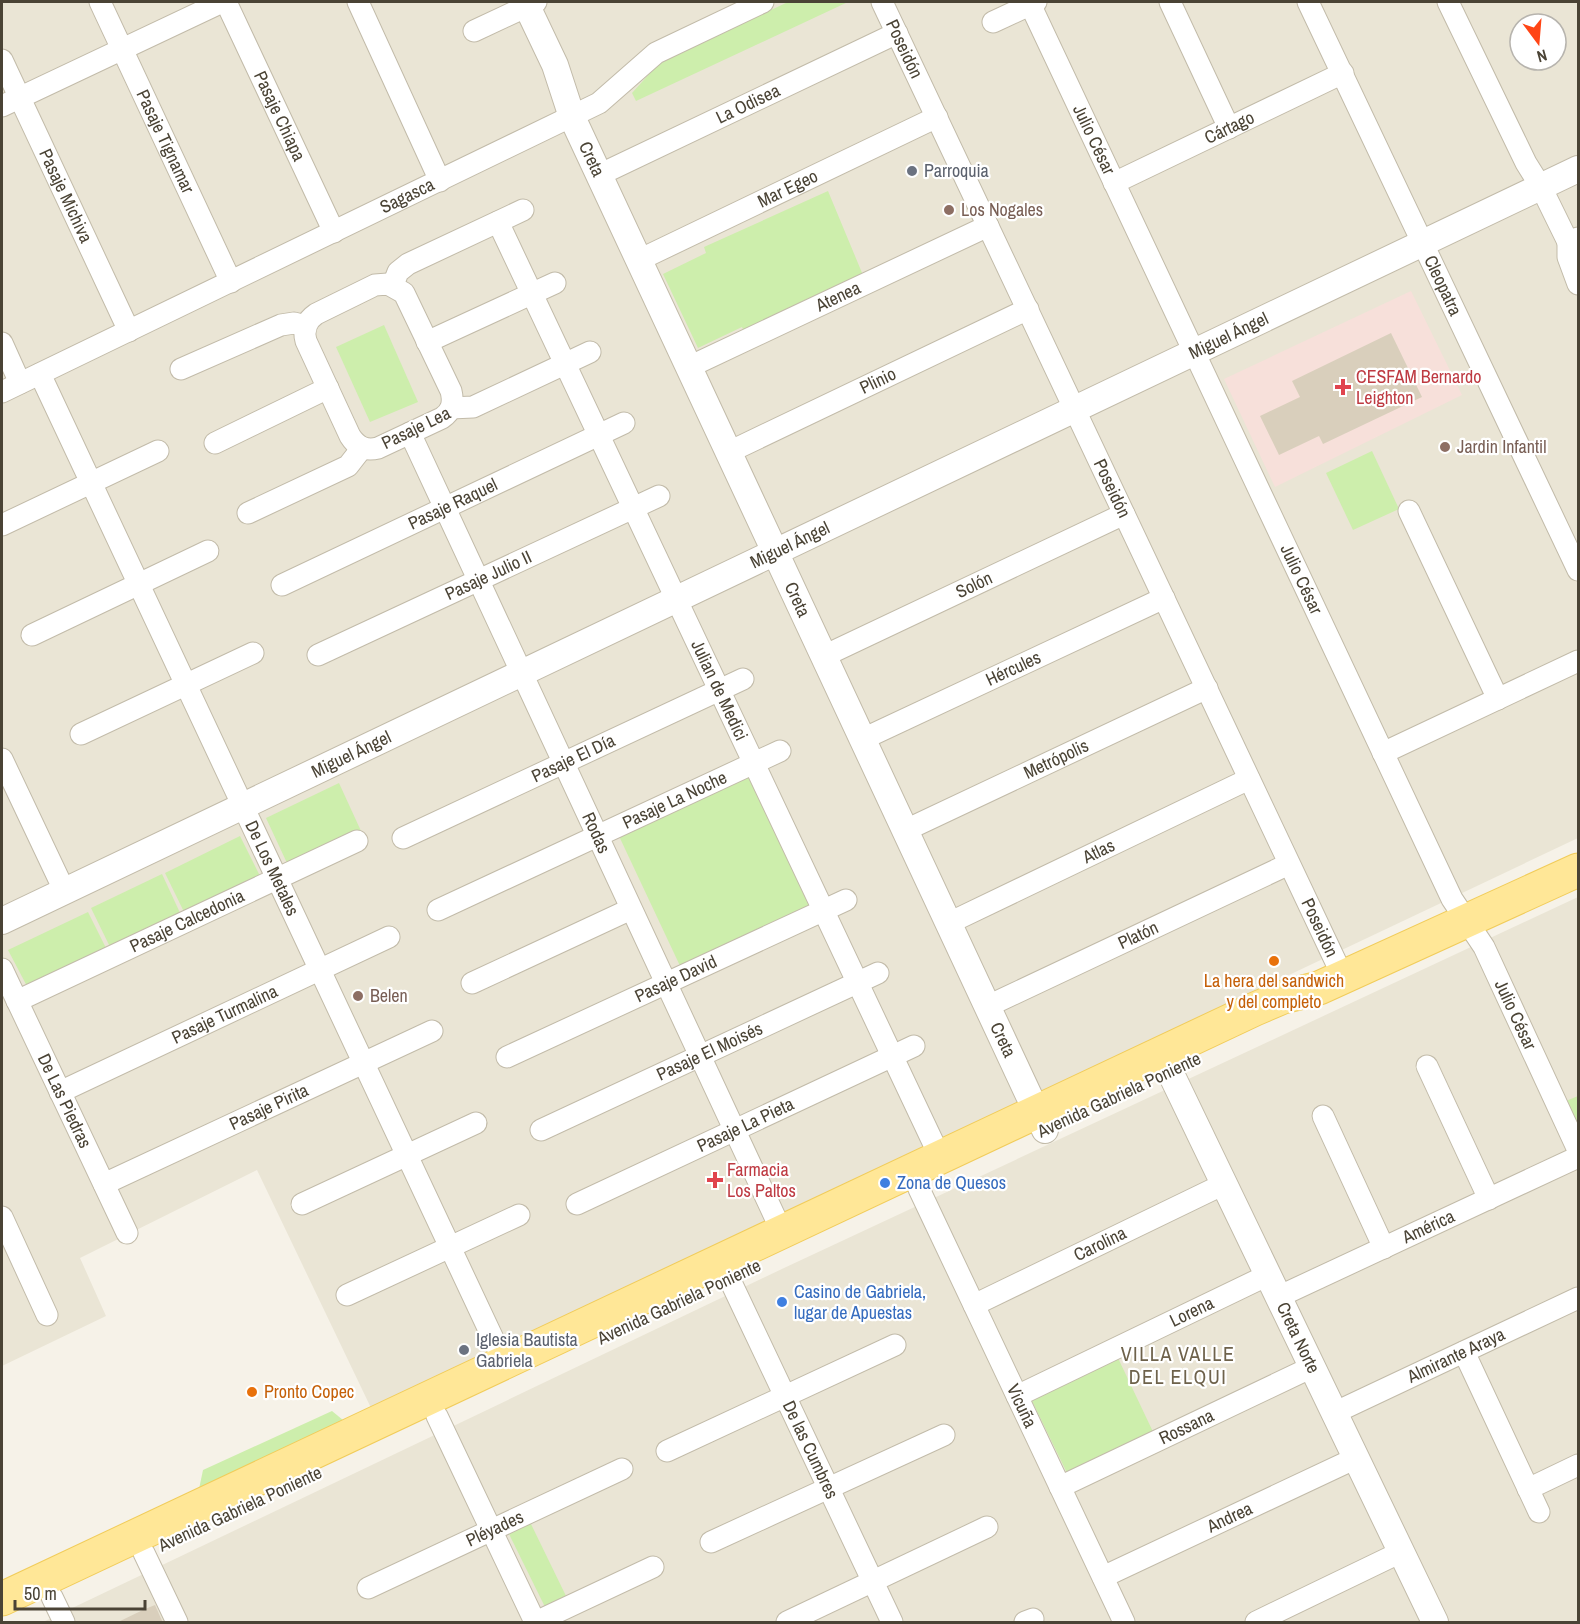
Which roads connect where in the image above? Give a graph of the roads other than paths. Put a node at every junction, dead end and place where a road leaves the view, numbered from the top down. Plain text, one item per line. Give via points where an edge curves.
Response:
1 (100, 2) edge
2 (224, 2) edge
3 (358, 2) edge
4 (760, 2) edge
5 (882, 2) edge
6 (1170, 2) edge
7 (1308, 2) edge
8 (1448, 2) edge
9 (529, 3) edge
10 (1033, 3) edge
11 (993, 22) dead end
12 (474, 31) dead end
13 (897, 33) junction
14 (122, 49) junction
15 (2, 60) edge
16 (1343, 73) junction
17 (10, 101) edge
18 (572, 117) junction
19 (937, 117) junction
20 (1228, 128) junction
21 (1578, 169) edge
22 (599, 175) junction
23 (440, 181) junction
24 (1114, 183) junction
25 (1541, 187) junction
26 (523, 210) dead end
27 (498, 222) junction
28 (988, 226) junction
29 (334, 232) junction
30 (1573, 240) edge
31 (1425, 243) junction
32 (639, 260) junction
33 (231, 282) junction
34 (555, 282) dead end
35 (1578, 284) edge
36 (393, 285) junction
37 (532, 294) junction
38 (1028, 309) junction
39 (305, 326) junction
40 (129, 331) junction
41 (428, 342) junction
42 (2, 344) edge
43 (590, 352) dead end
44 (1195, 354) junction
45 (565, 364) junction
46 (689, 367) junction
47 (182, 369) dead end
48 (40, 374) junction
49 (11, 388) edge
50 (328, 388) junction
51 (452, 408) junction
52 (1076, 410) junction
53 (624, 423) dead end
54 (410, 433) junction
55 (599, 435) junction
56 (215, 443) dead end
57 (362, 448) junction
58 (158, 451) dead end
59 (729, 452) junction
60 (91, 483) junction
61 (659, 496) dead end
62 (444, 508) junction
63 (633, 508) junction
64 (1409, 511) dead end
65 (248, 513) dead end
66 (1124, 514) junction
67 (2, 525) edge
68 (208, 550) dead end
69 (776, 552) junction
70 (1578, 570) edge
71 (478, 580) junction
72 (139, 584) junction
73 (282, 585) dead end
74 (1164, 598) junction
75 (676, 599) junction
76 (32, 635) dead end
77 (253, 653) dead end
78 (318, 655) dead end
79 (824, 656) junction
80 (1578, 662) edge
81 (521, 672) junction
82 (744, 679) dead end
83 (186, 684) junction
84 (1207, 688) junction
85 (719, 690) junction
86 (1498, 699) junction
87 (81, 734) dead end
88 (863, 739) junction
89 (780, 751) dead end
90 (1383, 753) junction
91 (563, 763) junction
92 (754, 763) junction
93 (3, 767) edge
94 (1249, 778) junction
95 (242, 804) junction
96 (906, 830) junction
97 (597, 836) junction
98 (403, 838) dead end
99 (357, 841) dead end
100 (1289, 864) junction
101 (1578, 870) edge
102 (277, 879) junction
103 (64, 890) junction
104 (846, 900) dead end
105 (632, 909) junction
106 (438, 910) dead end
107 (824, 910) junction
108 (2, 921) edge
109 (1467, 922) junction
110 (949, 923) junction
111 (389, 937) dead end
112 (2, 969) edge
113 (320, 970) junction
114 (878, 973) dead end
115 (858, 982) junction
116 (472, 983) dead end
117 (666, 983) junction
118 (1331, 983) junction
119 (17, 1001) junction
120 (988, 1006) junction
121 (432, 1031) dead end
122 (914, 1046) dead end
123 (700, 1056) junction
124 (892, 1056) junction
125 (507, 1057) dead end
126 (363, 1063) junction
127 (1165, 1063) junction
128 (1427, 1066) dead end
129 (60, 1092) junction
130 (1323, 1116) dead end
131 (1041, 1121) junction
132 (476, 1123) dead end
133 (541, 1130) dead end
134 (735, 1130) junction
135 (1578, 1150) edge
136 (407, 1155) junction
137 (940, 1157) junction
138 (1578, 1157) edge
139 (104, 1184) junction
140 (1224, 1184) junction
141 (919, 1189) junction
142 (1489, 1199) junction
143 (302, 1204) dead end
144 (577, 1204) dead end
145 (519, 1215) dead end
146 (2, 1217) edge
147 (782, 1232) junction
148 (128, 1233) dead end
149 (450, 1248) junction
150 (1384, 1248) junction
151 (729, 1278) junction
152 (1273, 1286) junction
153 (347, 1295) dead end
154 (1578, 1298) edge
155 (974, 1305) junction
156 (47, 1315) dead end
157 (895, 1345) dead end
158 (1464, 1352) junction
159 (504, 1362) junction
160 (1312, 1367) junction
161 (784, 1396) junction
162 (1017, 1396) junction
163 (1334, 1413) junction
164 (437, 1416) junction
165 (944, 1436) dead end
166 (666, 1451) dead end
167 (1356, 1458) junction
168 (1578, 1465) edge
169 (622, 1469) dead end
170 (1060, 1487) junction
171 (828, 1488) junction
172 (1528, 1489) junction
173 (1539, 1512) dead end
174 (987, 1527) dead end
175 (491, 1530) junction
176 (711, 1542) dead end
177 (1401, 1552) junction
178 (144, 1553) junction
179 (653, 1567) dead end
180 (1103, 1577) junction
181 (872, 1582) junction
182 (368, 1588) dead end
183 (2, 1599) edge
184 (58, 1610) edge
185 (2, 1621) edge
186 (177, 1623) edge
187 (536, 1623) edge
188 (787, 1623) edge
189 (892, 1623) edge
190 (1124, 1623) edge
191 (1256, 1623) edge
192 (1435, 1623) edge

1 - 14 street, Pasaje Tignamar
2 - 14 street
2 - 29 street, Pasaje Chiapa
3 - 23 street
4 - 18 street, Sagasca via 656,53 611,95
5 - 13 street, Poseidón
6 - 20 street
7 - 16 street, Cleopatra
8 - 25 street
9 - 12 street
9 - 18 street, Creta
10 - 11 street
10 - 24 street, Julio César
13 - 19 street, Poseidón
13 - 22 street, La Odisea
14 - 17 street
14 - 33 street, Pasaje Tignamar
15 - 17 street, Pasaje Michiva
16 - 20 street, Cártago
16 - 31 street, Cleopatra
17 - 40 street, Pasaje Michiva
18 - 22 street, Creta
18 - 23 street, Sagasca
19 - 28 street, Poseidón
19 - 32 street, Mar Egeo
20 - 24 street, Cártago
21 - 25 street, Miguel Ángel
22 - 32 street, Creta
23 - 29 street, Sagasca
24 - 44 street, Julio César
25 - 30 street
25 - 31 street, Miguel Ángel
26 - 27 street
27 - 36 street via 408,264 398,272
27 - 37 street, Julian de Medici
28 - 38 street, Poseidón
28 - 46 street, Atenea
29 - 33 street, Sagasca
30 - 35 street via 1568,257
31 - 44 street, Miguel Ángel
31 - 70 street, Cleopatra
32 - 46 street, Creta
33 - 40 street, Sagasca
34 - 37 street
36 - 39 street via 375,285 316,314
36 - 41 street via 404,293
37 - 41 street
37 - 45 street, Julian de Medici
38 - 52 street, Poseidón
38 - 59 street, Plinio
39 - 47 street via 281,325
39 - 50 street via 306,341
40 - 48 street, Sagasca
41 - 51 street via 451,391
42 - 49 street
43 - 45 street, Pasaje Lea
44 - 52 street, Miguel Ángel
44 - 90 street, Julio César
45 - 51 street, Pasaje Lea via 473,407
45 - 55 street, Julian de Medici
46 - 59 street, Creta
48 - 49 street, Sagasca
48 - 60 street, De Los Metales
50 - 56 street
50 - 57 street via 350,436
51 - 54 street, Pasaje Lea via 442,418
52 - 66 street, Poseidón
52 - 69 street, Miguel Ángel
53 - 55 street, Pasaje Raquel
54 - 57 street, Pasaje Lea via 378,448
54 - 62 street, Rodas
55 - 62 street, Pasaje Raquel
55 - 63 street, Julian de Medici
57 - 65 street, Pasaje Lea via 348,466
58 - 60 street
59 - 69 street, Creta
60 - 67 street
60 - 72 street, De Los Metales
61 - 63 street, Pasaje Julio II
62 - 71 street, Rodas
62 - 73 street, Pasaje Raquel
63 - 71 street, Pasaje Julio II
63 - 75 street, Julian de Medici
64 - 86 street
66 - 74 street, Poseidón
66 - 79 street, Solón
68 - 72 street
69 - 75 street, Miguel Ángel
69 - 79 street, Creta
71 - 78 street, Pasaje Julio II
71 - 81 street, Rodas
72 - 76 street
72 - 83 street, De Los Metales
74 - 84 street, Poseidón
74 - 88 street, Hércules
75 - 81 street, Miguel Ángel
75 - 85 street, Julian de Medici
77 - 83 street
79 - 88 street, Creta
80 - 86 street
81 - 91 street, Rodas
81 - 95 street, Miguel Ángel
82 - 85 street, Pasaje El Día
83 - 87 street
83 - 95 street, De Los Metales
84 - 94 street, Poseidón
84 - 96 street, Metrópolis
85 - 91 street, Pasaje El Día
85 - 92 street, Julian de Medici
86 - 90 street
88 - 96 street, Creta
89 - 92 street, Pasaje La Noche
90 - 109 street, Julio César
91 - 97 street, Rodas
91 - 98 street, Pasaje El Día
92 - 97 street, Pasaje La Noche
92 - 107 street, Julian de Medici
93 - 103 street
94 - 100 street, Poseidón
94 - 110 street, Atlas
95 - 102 street, De Los Metales
95 - 103 street, Miguel Ángel
96 - 110 street, Creta
97 - 105 street, Rodas
97 - 106 street, Pasaje La Noche
99 - 102 street, Pasaje Calcedonia
100 - 118 street, Poseidón
100 - 120 street, Platón
101 - 109 main road, Avenida Gabriela Poniente
102 - 113 street, De Los Metales
102 - 119 street, Pasaje Calcedonia
103 - 108 street, Miguel Ángel
104 - 107 street, Pasaje David
105 - 116 street
105 - 117 street, Rodas
107 - 115 street, Julian de Medici
107 - 117 street, Pasaje David
109 - 118 main road, Avenida Gabriela Poniente
109 - 135 street, Julio César via 1484,947
110 - 120 street, Creta
111 - 113 street, Pasaje Turmalina
112 - 119 street, De Las Piedras
113 - 126 street, De Los Metales
113 - 129 street, Pasaje Turmalina
114 - 115 street, Pasaje El Moisés
115 - 123 street, Pasaje El Moisés
115 - 124 street, Julian de Medici
117 - 123 street, Rodas
117 - 125 street, Pasaje David
118 - 127 main road, Avenida Gabriela Poniente via 1282,1017
119 - 129 street, De Las Piedras
120 - 131 street, Creta
121 - 126 street, Pasaje Pirita
122 - 124 street, Pasaje La Pieta
123 - 133 street, Pasaje El Moisés
123 - 134 street, Rodas
124 - 134 street, Pasaje La Pieta
124 - 137 street, Julian de Medici
126 - 136 street, De Los Metales
126 - 139 street, Pasaje Pirita
127 - 131 main road, Avenida Gabriela Poniente
127 - 140 street, Creta Norte
128 - 142 street
129 - 139 street, De Las Piedras
130 - 150 street
131 - 137 main road, Avenida Gabriela Poniente
131 - 141 main road, Avenida Gabriela Poniente
132 - 136 street
134 - 144 street, Pasaje La Pieta
134 - 147 street, Rodas
136 - 143 street
136 - 149 street, De Los Metales
137 - 147 main road, Avenida Gabriela Poniente
138 - 142 street, América
139 - 148 street, De Las Piedras
140 - 152 street, Creta Norte
140 - 155 street, Carolina
141 - 151 main road, Avenida Gabriela Poniente
141 - 155 street, Vicuña
142 - 150 street, América
145 - 149 street
146 - 156 street
147 - 159 main road, Avenida Gabriela Poniente
149 - 153 street
149 - 159 street, De Los Metales
150 - 152 street, América
151 - 161 street, De las Cumbres
151 - 164 main road, Avenida Gabriela Poniente
152 - 160 street, Creta Norte
152 - 162 street, Lorena
154 - 158 street, Almirante Araya
155 - 162 street, Vicuña
157 - 161 street
158 - 163 street, Almirante Araya
158 - 172 street
159 - 183 main road, Avenida Gabriela Poniente
160 - 163 street, Creta Norte
160 - 170 street, Rossana
161 - 166 street
161 - 171 street, De las Cumbres
162 - 170 street, Vicuña
163 - 167 street, Creta Norte
164 - 175 street
164 - 178 main road, Avenida Gabriela Poniente
165 - 171 street
167 - 177 street, Creta Norte
167 - 180 street, Andrea
168 - 172 street
169 - 175 street, Pléyades
170 - 180 street, Vicuña
171 - 176 street
171 - 181 street, De las Cumbres
172 - 173 street
174 - 181 street
175 - 182 street, Pléyades
175 - 187 street
177 - 191 street
177 - 192 street, Creta Norte
178 - 184 main road, Avenida Gabriela Poniente
178 - 186 street
179 - 187 street
180 - 190 street, Vicuña
181 - 188 street
181 - 189 street, De las Cumbres
184 - 185 main road, Avenida Gabriela Poniente

